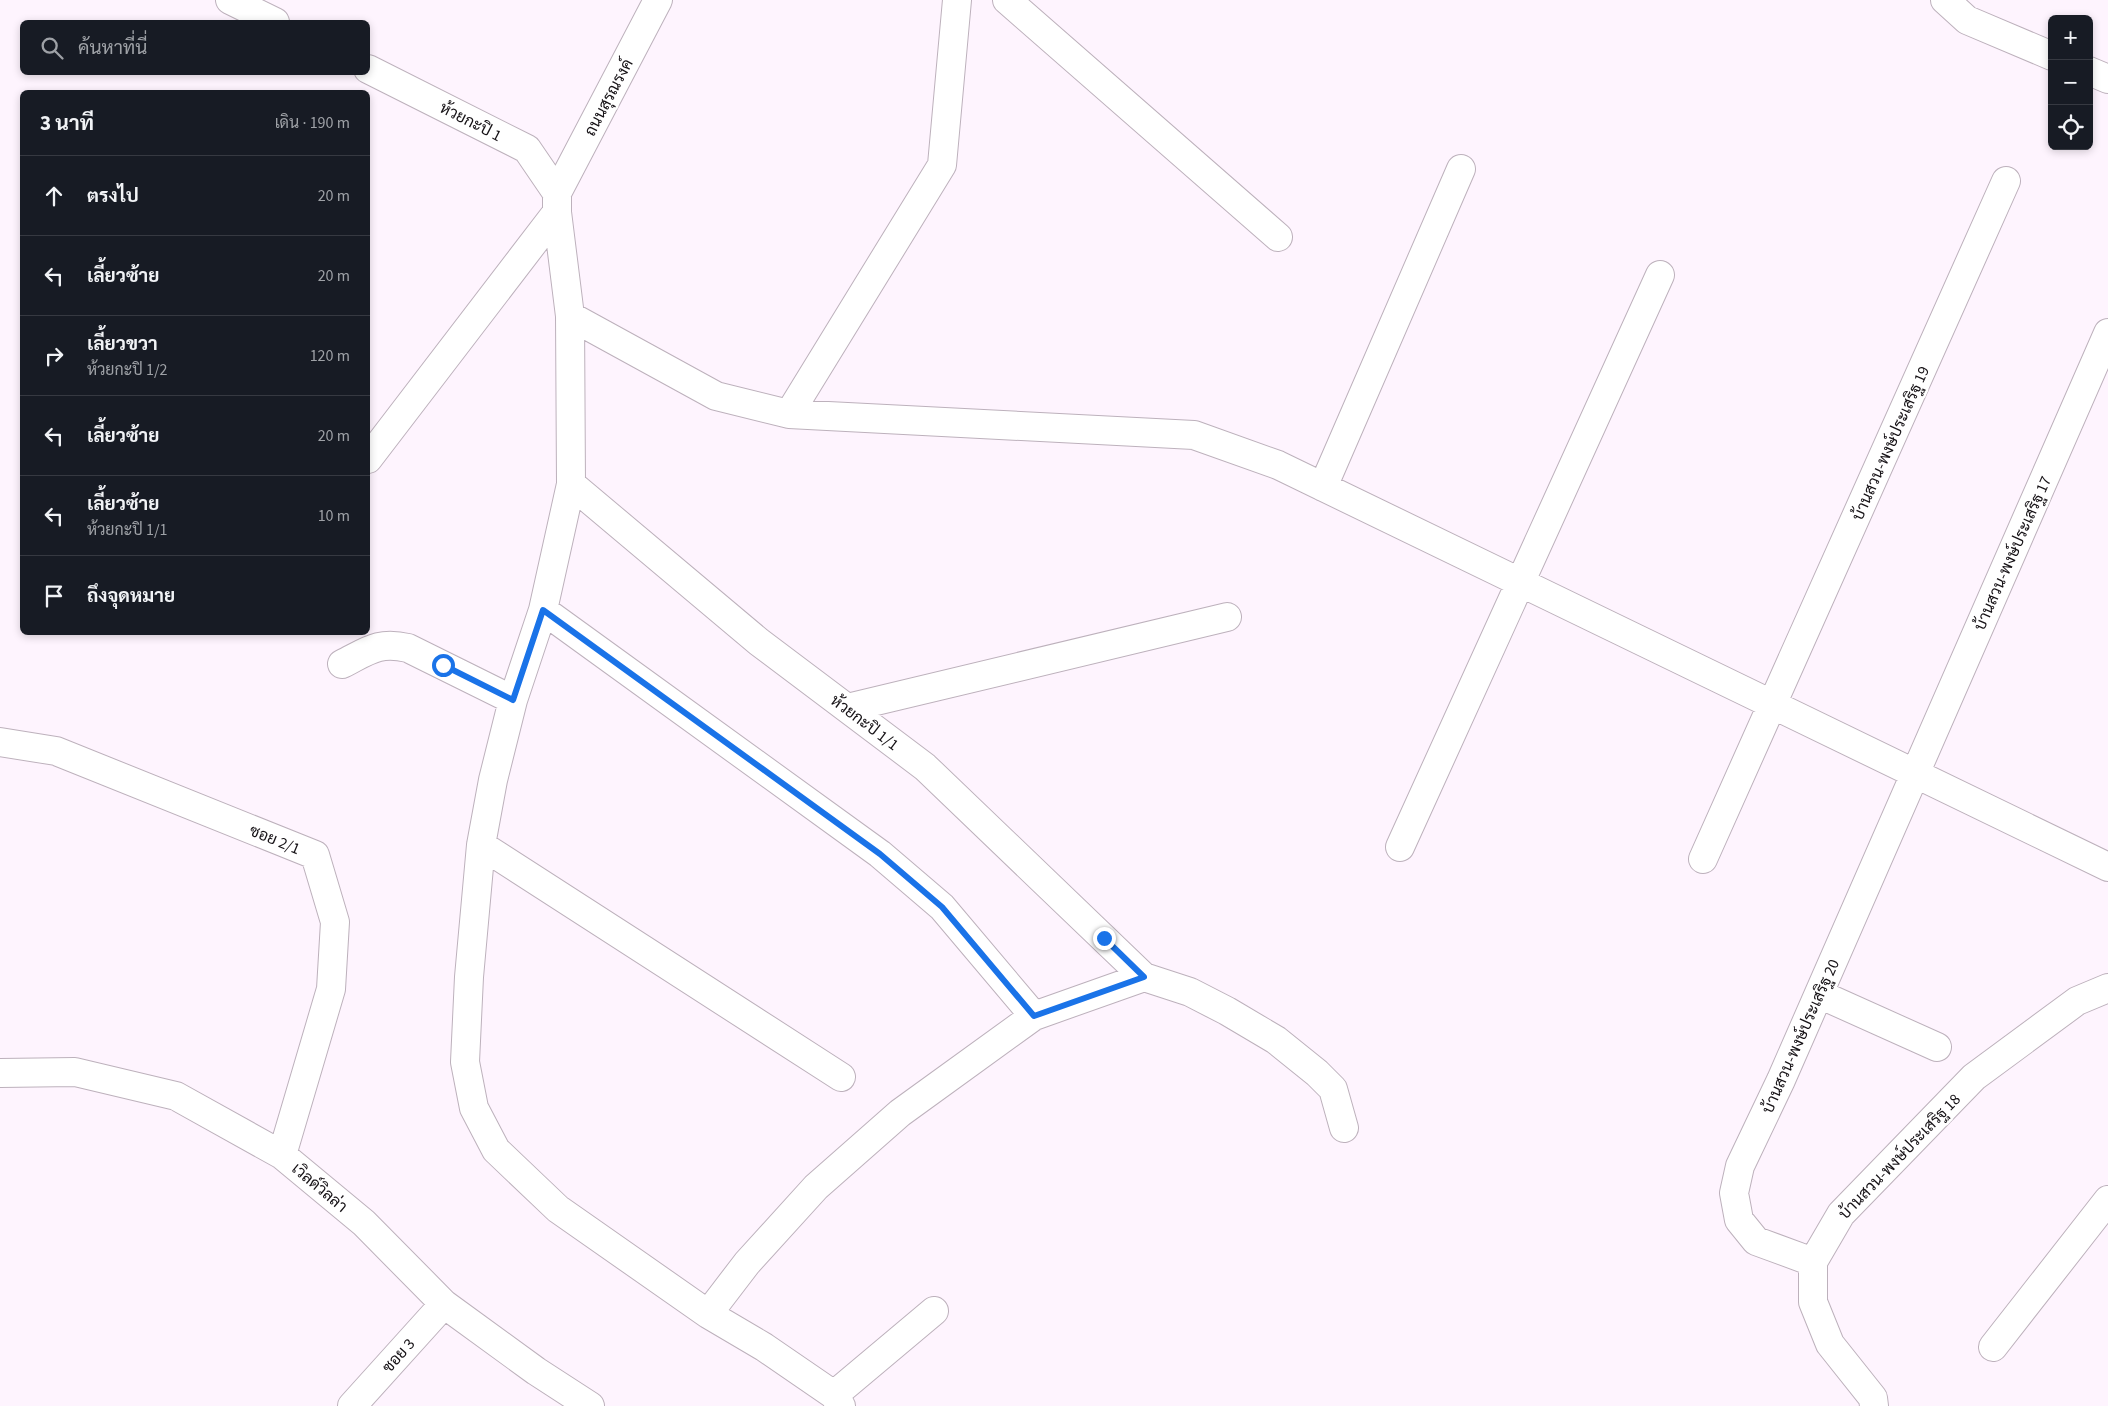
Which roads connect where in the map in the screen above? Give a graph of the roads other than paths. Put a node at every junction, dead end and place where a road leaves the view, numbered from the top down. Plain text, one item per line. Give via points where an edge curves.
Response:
1 (230, 0) edge
2 (658, 0) edge
3 (957, 0) edge
4 (1007, 0) edge
5 (1945, 0) edge
6 (271, 20) edge
7 (2048, 54) edge
8 (370, 70) edge
9 (2093, 73) edge
10 (2108, 79) edge
11 (1461, 169) dead end
12 (2006, 181) dead end
13 (557, 203) junction
14 (1278, 237) dead end
15 (1660, 275) dead end
16 (570, 316) junction
17 (2108, 333) edge
18 (789, 414) junction
19 (370, 456) edge
20 (571, 484) junction
21 (1323, 487) junction
22 (1521, 582) junction
23 (543, 610) junction
24 (1227, 617) dead end
25 (342, 664) dead end
26 (513, 700) junction
27 (1774, 705) junction
28 (847, 708) junction
29 (0, 742) edge
30 (1915, 774) junction
31 (481, 845) junction
32 (1400, 847) dead end
33 (1703, 859) dead end
34 (2108, 867) edge
35 (1144, 977) junction
36 (2108, 988) edge
37 (1819, 994) junction
38 (1034, 1016) junction
39 (1937, 1047) dead end
40 (0, 1073) edge
41 (841, 1077) dead end
42 (1344, 1128) dead end
43 (282, 1155) junction
44 (2106, 1205) edge
45 (1813, 1262) junction
46 (444, 1304) junction
47 (934, 1311) dead end
48 (708, 1314) junction
49 (1993, 1347) dead end
50 (838, 1401) edge
51 (352, 1406) edge
52 (590, 1406) edge
53 (1874, 1406) edge

1 - 6 street
2 - 13 street, ถนนสุรณรงค์
3 - 18 street via 942,165
4 - 14 street
5 - 7 street via 1967,20
8 - 13 street, ห้วยกะปิ 1 via 527,149
9 - 10 street
11 - 21 street
12 - 27 street, บ้านสวน-พงษ์ประเสริฐ 19
13 - 16 street
13 - 19 street, ถนนสุรณรงค์
15 - 22 street
16 - 18 street via 716,396
16 - 20 street
17 - 30 street, บ้านสวน-พงษ์ประเสริฐ 17
18 - 21 street via 1194,435 1278,465
20 - 23 street
20 - 28 street, ห้วยกะปิ 1/1 via 759,642
21 - 22 street
22 - 27 street
22 - 32 street
23 - 26 street
23 - 38 street via 880,854 942,907
24 - 28 street
25 - 26 street via 378,645 392,644 408,648
26 - 31 street
27 - 30 street
27 - 33 street, บ้านสวน-พงษ์ประเสริฐ 19
28 - 35 street, ห้วยกะปิ 1/1 via 925,767
29 - 43 street, ซอย 2/1 via 56,751 315,855 335,922 331,989
30 - 34 street
30 - 37 street, บ้านสวน-พงษ์ประเสริฐ 20
31 - 41 street
31 - 48 street via 465,1062 474,1108 496,1150 558,1209
35 - 38 street
35 - 42 street via 1190,992 1276,1040 1332,1089
36 - 45 street, บ้านสวน-พงษ์ประเสริฐ 18 via 2076,1001 1974,1077 1841,1214
37 - 39 street
37 - 45 street, บ้านสวน-พงษ์ประเสริฐ 20 via 1740,1166 1734,1193 1739,1220 1756,1241
38 - 48 street via 900,1113 816,1187 746,1263
40 - 43 street, เวิลด์วิลล่า via 75,1072 176,1096
43 - 46 street, เวิลด์วิลล่า via 364,1223
44 - 49 street
45 - 53 street via 1813,1302 1830,1344 1873,1398
46 - 51 street, ซอย 3
46 - 52 street, เวิลด์วิลล่า
47 - 50 street
48 - 50 street via 764,1347

